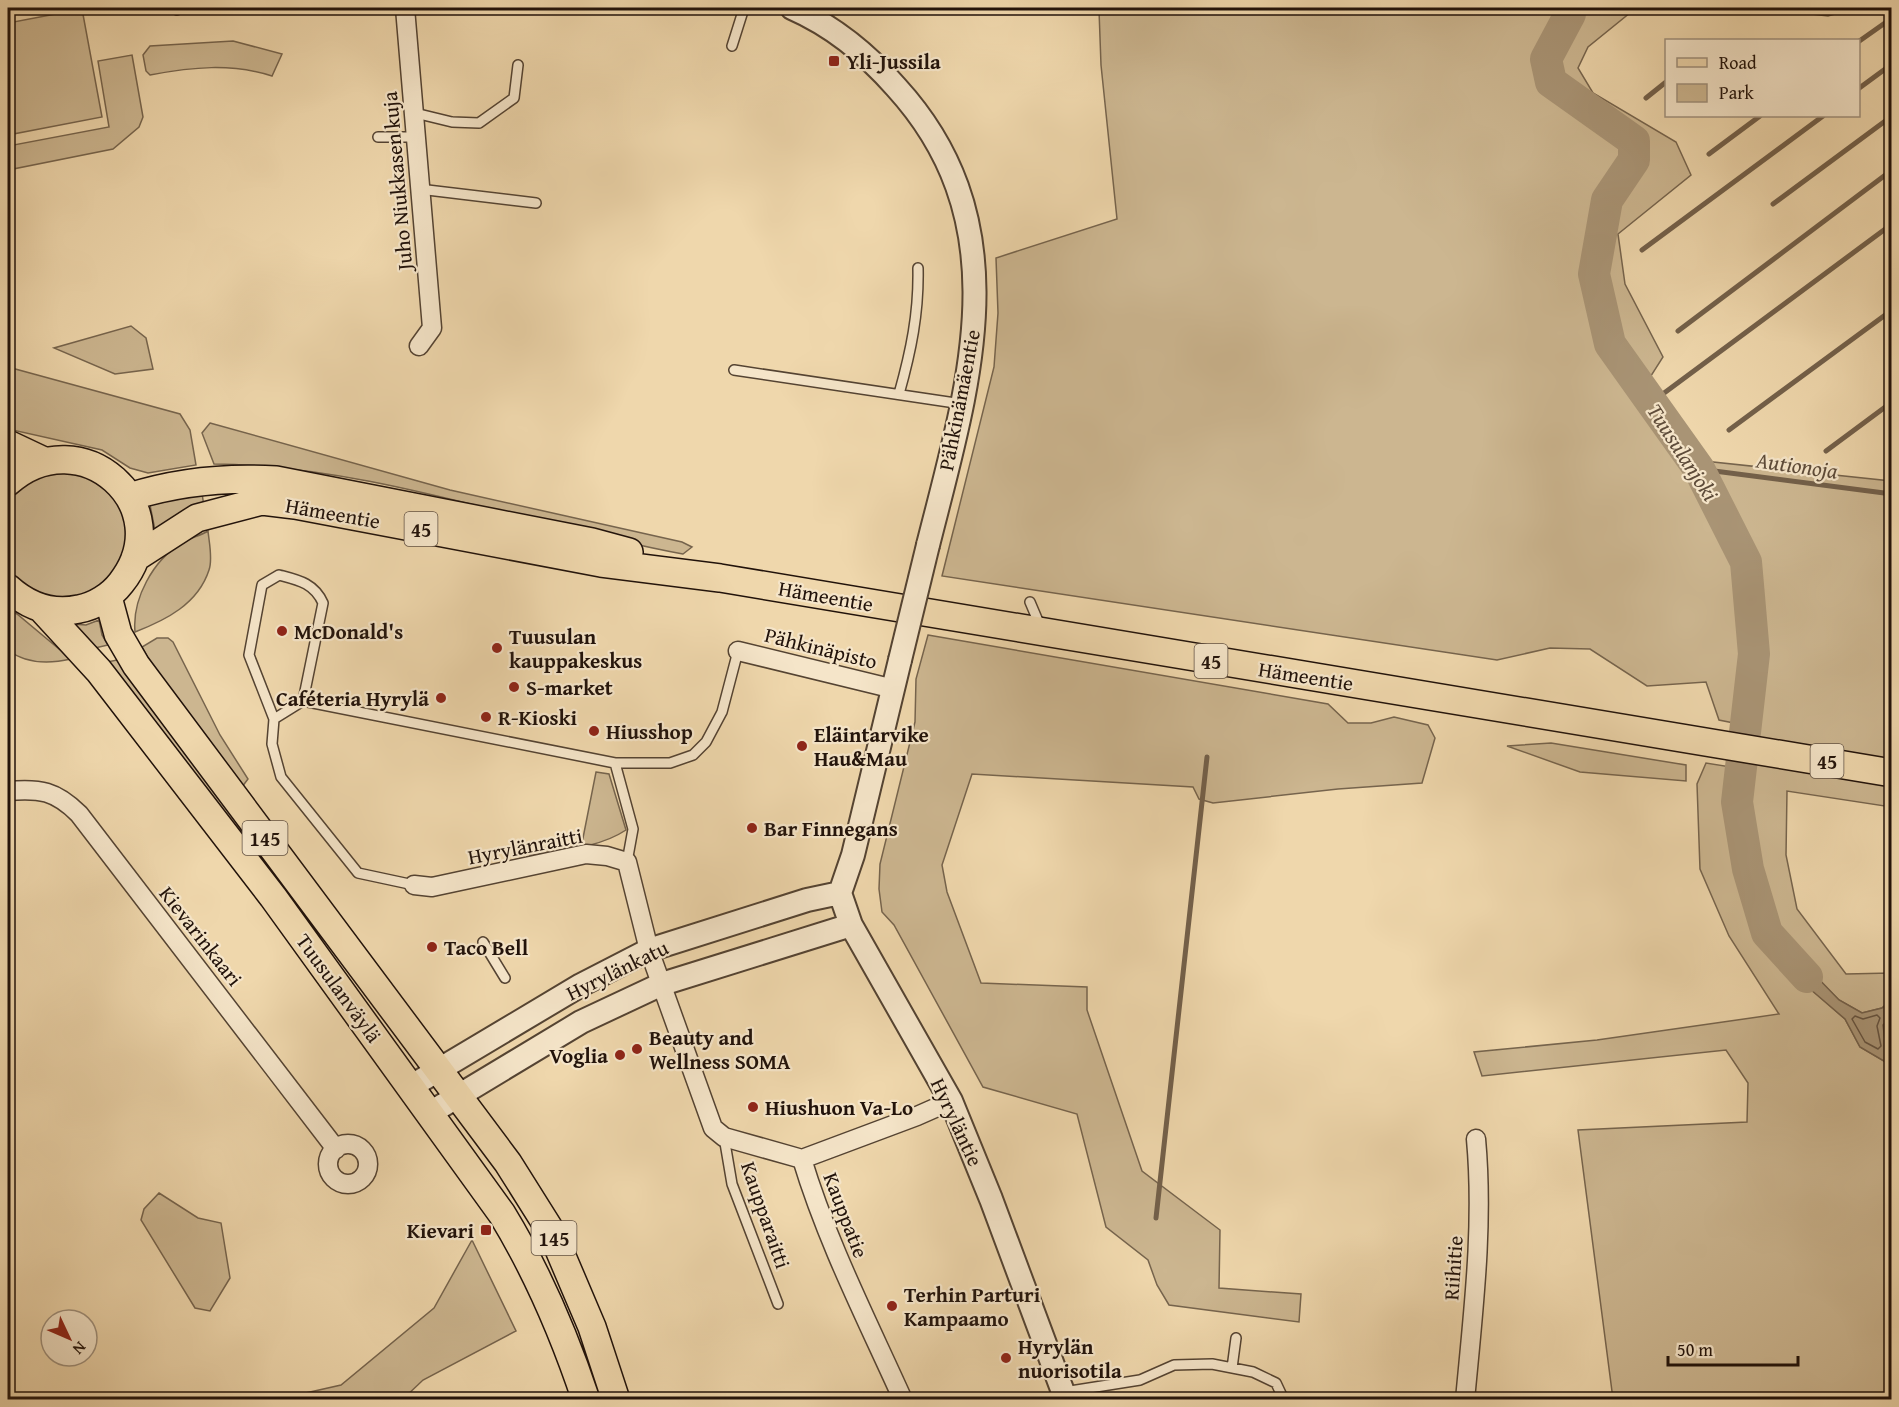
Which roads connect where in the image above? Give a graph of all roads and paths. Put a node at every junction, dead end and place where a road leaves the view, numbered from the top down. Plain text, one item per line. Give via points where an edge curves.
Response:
1 (405, 8) edge
2 (744, 8) edge
3 (792, 8) edge
4 (732, 46) dead end
5 (518, 64) dead end
6 (415, 113) junction
7 (378, 137) dead end
8 (416, 137) junction
9 (419, 189) junction
10 (536, 203) dead end
11 (918, 268) dead end
12 (418, 346) dead end
13 (735, 370) dead end
14 (899, 394) junction
15 (962, 404) junction
16 (8, 444) edge
17 (44, 461) junction
18 (8, 482) edge
19 (129, 497) junction
20 (135, 558) junction
21 (720, 578) junction
22 (8, 588) edge
23 (108, 597) junction
24 (1030, 602) dead end
25 (42, 609) junction
26 (1042, 633) junction
27 (738, 651) joint
28 (894, 689) junction
29 (303, 701) junction
30 (274, 719) junction
31 (615, 763) junction
32 (1892, 773) edge
33 (8, 791) edge
34 (627, 862) junction
35 (414, 885) joint
36 (840, 893) junction
37 (851, 925) junction
38 (483, 942) dead end
39 (649, 950) junction
40 (505, 978) dead end
41 (662, 984) junction
42 (438, 1071) junction
43 (410, 1087) junction
44 (458, 1095) junction
45 (951, 1101) junction
46 (430, 1113) junction
47 (724, 1137) junction
48 (1476, 1139) dead end
49 (336, 1149) dead end
50 (802, 1159) junction
51 (778, 1304) dead end
52 (1236, 1338) dead end
53 (1232, 1368) junction
54 (1065, 1396) edge
55 (586, 1400) edge
56 (616, 1400) edge
57 (903, 1400) edge
58 (1284, 1400) edge
59 (1465, 1400) edge

1 - 6 street, Juho Niukkasen kuja
2 - 4 lane
3 - 15 street, Pähkinämäentie via 840,35 873,62 913,105 946,156 966,215 976,276 975,326
5 - 6 lane via 514,98 479,123 452,122
6 - 8 street, Juho Niukkasen kuja
7 - 8 lane
8 - 9 street, Juho Niukkasen kuja
9 - 10 lane
9 - 12 street, Juho Niukkasen kuja via 432,328
11 - 14 lane via 914,342
13 - 14 lane
14 - 15 lane
15 - 28 street, Pähkinämäentie, bridge
16 - 17 main road
17 - 18 main road
17 - 19 main road via 73,459 99,468 116,480
19 - 20 main road via 138,523
19 - 21 main road, Hämeentie / 45 via 151,490 243,478 276,480 592,542
20 - 21 main road, Hämeentie / 45 via 196,518 262,501 601,563
20 - 23 main road, 45 via 127,576
21 - 26 main road, Hämeentie / 45
22 - 25 main road, 45
23 - 25 main road, 45 via 83,609
23 - 42 main road, Tuusulanväylä / 145 via 118,634 136,665
24 - 26 lane
25 - 43 main road, Tuusulanväylä / 145 via 114,690 273,897
26 - 32 main road, Hämeentie / 45
27 - 28 street, Pähkinäpisto
27 - 31 lane via 722,712 706,742 693,755 670,763
28 - 36 street, Pähkinämäentie
29 - 30 lane
29 - 30 lane via 323,603 318,591 279,574 262,585 249,655
29 - 31 lane
30 - 35 lane via 272,744 281,777 358,873
31 - 34 lane via 633,829
33 - 49 street, Kievarinkaari via 46,790 65,800 79,814
34 - 35 street, Hyrylänraitti via 586,854 432,887
34 - 39 street
36 - 37 street, Hyryläntie
36 - 39 street, Hyrylänkatu
37 - 41 street, Hyrylänkatu
37 - 45 street, Hyryläntie
38 - 40 lane
39 - 41 street
39 - 42 street, Hyrylänkatu via 581,985
41 - 44 street, Hyrylänkatu via 581,1022
41 - 47 street via 712,1128
42 - 43 street, Hyrylänkatu
42 - 44 main road, Tuusulanväylä / 145
43 - 46 main road, Tuusulanväylä / 145
44 - 46 street, Hyrylänkatu
44 - 56 main road, Tuusulanväylä / 145 via 508,1163 552,1233 592,1327
45 - 50 street, Kauppatie
45 - 54 street, Hyryläntie
46 - 55 main road, Tuusulanväylä / 145 via 525,1252 564,1335
47 - 50 street
47 - 51 lane, Kaupparaitti via 732,1184
48 - 59 street, Riihitie via 1480,1184 1478,1255
50 - 57 street, Kauppatie via 850,1286
52 - 53 lane
53 - 54 lane via 1174,1365 1140,1380
53 - 58 lane via 1276,1383

